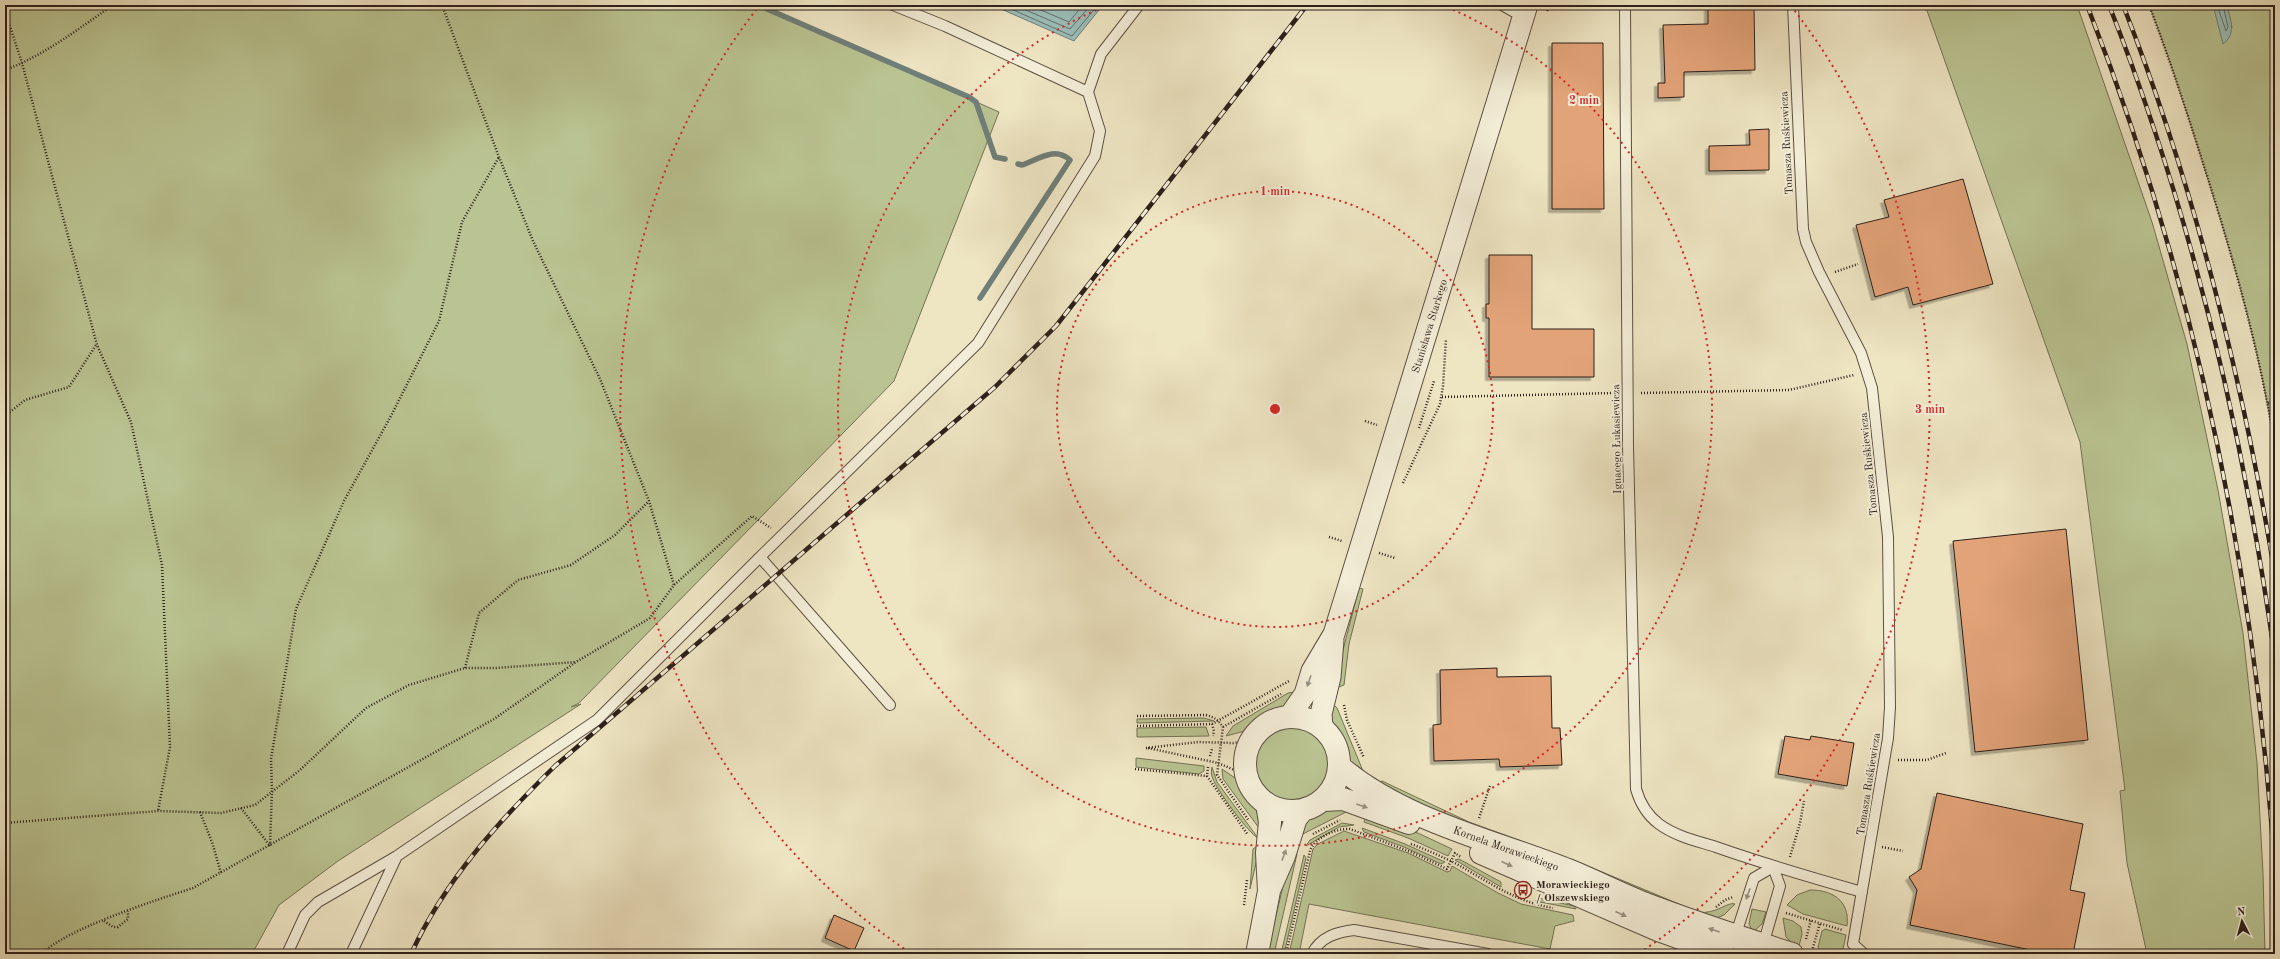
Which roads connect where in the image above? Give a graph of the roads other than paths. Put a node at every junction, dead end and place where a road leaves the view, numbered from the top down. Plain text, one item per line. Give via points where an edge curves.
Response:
1 (893, 5) edge
2 (1139, 5) edge
3 (1502, 5) edge
4 (1625, 5) edge
5 (1792, 5) edge
6 (1525, 11) edge
7 (1088, 92) junction
8 (760, 557) junction
9 (1334, 634) junction
10 (890, 706) dead end
11 (1289, 717) junction
12 (1322, 727) junction
13 (1340, 767) junction
14 (1324, 800) junction
15 (1267, 804) junction
16 (1302, 811) junction
17 (397, 856) junction
18 (1773, 867) junction
19 (1269, 891) junction
20 (1862, 892) junction
21 (1798, 947) edge
22 (1734, 948) edge
23 (1758, 950) edge
24 (287, 954) edge
25 (352, 954) edge
26 (1257, 954) edge
27 (1312, 954) edge
28 (1488, 954) edge
29 (1864, 954) edge

1 - 7 lane via 945,26
2 - 7 lane via 1101,54
3 - 6 lane, Stanisława Starkego
4 - 18 lane, Ignacego Łukasiewicza via 1627,392 1636,789 1647,814 1659,825 1696,841
5 - 20 lane, Tomasza Ruśkiewicza via 1803,228 1818,272 1868,371 1879,443 1888,537 1888,738
6 - 9 street, Stanisława Starkego
7 - 8 lane via 1100,131 1094,156 978,343
8 - 10 lane
8 - 17 lane via 597,720
9 -> 11 street via 1312,671 1305,694
9 - 12 street
11 - 12 street via 1306,719
11 - 15 street via 1274,720 1261,728 1251,740 1245,757 1246,775 1253,792
12 - 13 street via 1332,738 1338,752
13 - 14 street via 1335,785
22 -> 13 street, Kornela Morawieckiego via 1568,870 1432,820 1358,782
14 - 16 street
14 -> 22 street, Kornela Morawieckiego via 1343,799 1418,826 1658,930
15 - 16 street via 1284,811
15 - 19 street via 1270,822 1266,853
19 -> 16 street
17 - 24 lane via 318,902 305,915
17 - 25 lane
18 - 20 lane, Ignacego Łukasiewicza
18 -> 22 lane via 1754,878
18 - 23 lane via 1780,886
19 - 26 street
20 - 29 lane, Tomasza Ruśkiewicza via 1853,944
21 - 23 street, Kornela Morawieckiego
22 - 23 street, Kornela Morawieckiego
27 - 28 lane via 1322,940 1332,934 1354,930

